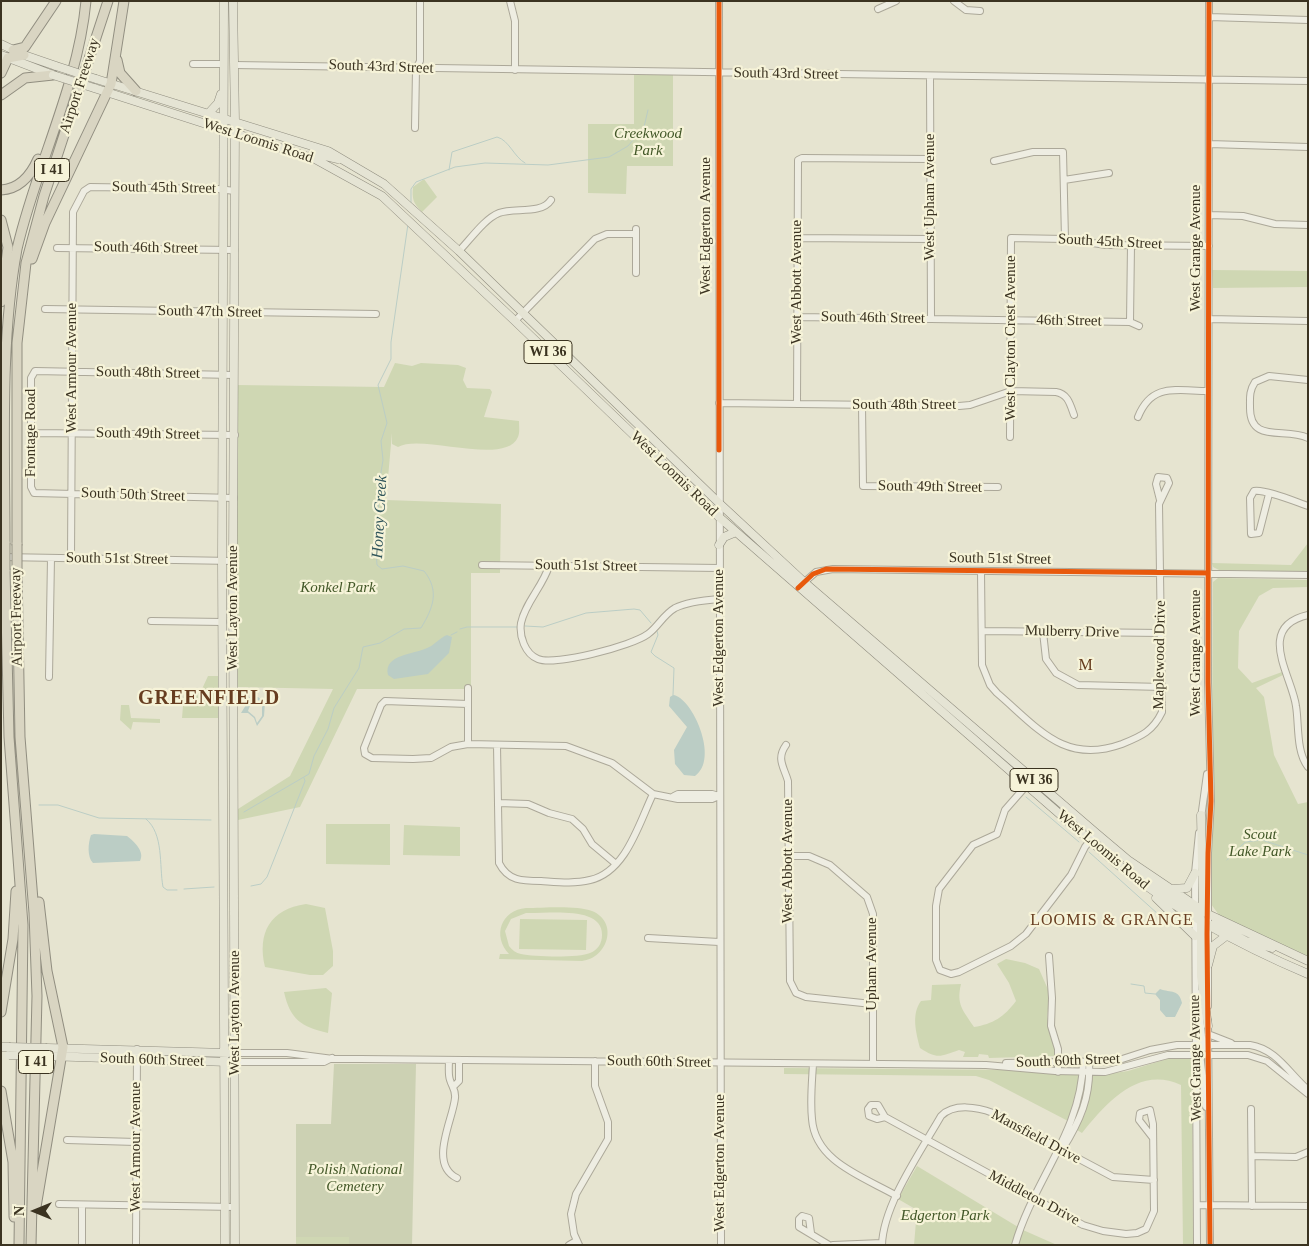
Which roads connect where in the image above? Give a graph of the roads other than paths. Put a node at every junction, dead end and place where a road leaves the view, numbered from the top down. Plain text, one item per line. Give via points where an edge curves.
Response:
1 (56, 1) edge
2 (86, 1) edge
3 (108, 1) edge
4 (124, 1) edge
5 (224, 1) edge
6 (233, 1) edge
7 (420, 1) edge
8 (510, 1) edge
9 (719, 1) edge
10 (896, 1) edge
11 (954, 1) edge
12 (1209, 1) edge
13 (878, 9) dead end
14 (980, 11) dead end
15 (1209, 17) junction
16 (1308, 20) edge
17 (1, 44) edge
18 (14, 50) junction
19 (116, 53) junction
20 (24, 55) junction
21 (4, 56) edge
22 (193, 64) dead end
23 (224, 64) junction
24 (234, 65) junction
25 (416, 68) junction
26 (515, 70) junction
27 (55, 71) junction
28 (1, 73) edge
29 (719, 73) junction
30 (930, 76) junction
31 (1209, 79) junction
32 (1308, 81) edge
33 (223, 85) junction
34 (110, 88) junction
35 (136, 91) junction
36 (1, 95) edge
37 (63, 99) junction
38 (208, 114) junction
39 (223, 119) junction
40 (235, 122) junction
41 (415, 128) dead end
42 (223, 130) junction
43 (235, 134) junction
44 (248, 138) junction
45 (1209, 144) junction
46 (1308, 146) edge
47 (297, 153) junction
48 (930, 159) junction
49 (343, 160) junction
50 (994, 161) dead end
51 (235, 169) junction
52 (1109, 173) dead end
53 (1064, 180) junction
54 (93, 187) joint
55 (223, 189) junction
56 (1, 190) edge
57 (235, 191) junction
58 (393, 192) junction
59 (552, 200) dead end
60 (387, 201) junction
61 (1209, 215) junction
62 (1, 220) edge
63 (1308, 225) edge
64 (797, 238) junction
65 (1010, 238) joint
66 (930, 239) junction
67 (1065, 239) junction
68 (1131, 245) junction
69 (1209, 246) junction
70 (57, 248) dead end
71 (72, 248) junction
72 (224, 249) junction
73 (235, 250) junction
74 (459, 251) junction
75 (636, 273) dead end
76 (1, 302) edge
77 (45, 309) dead end
78 (73, 310) junction
79 (224, 312) junction
80 (235, 312) junction
81 (522, 313) junction
82 (376, 314) dead end
83 (798, 317) junction
84 (930, 319) junction
85 (948, 319) joint
86 (1209, 319) junction
87 (1010, 320) junction
88 (515, 321) junction
89 (1308, 321) edge
90 (1130, 322) junction
91 (1139, 326) dead end
92 (17, 343) junction
93 (72, 371) junction
94 (33, 373) joint
95 (223, 374) junction
96 (234, 374) junction
97 (1308, 380) edge
98 (1208, 391) junction
99 (1012, 392) junction
100 (719, 403) junction
101 (797, 404) junction
102 (862, 405) junction
103 (622, 410) junction
104 (1074, 414) dead end
105 (1138, 417) dead end
106 (615, 418) junction
107 (31, 433) junction
108 (72, 433) junction
109 (3, 436) edge
110 (224, 436) junction
111 (235, 436) junction
112 (1010, 437) dead end
113 (1308, 438) edge
114 (700, 486) junction
115 (998, 487) dead end
116 (33, 493) joint
117 (694, 493) junction
118 (71, 494) junction
119 (1270, 494) junction
120 (223, 498) junction
121 (234, 498) junction
122 (1160, 500) dead end
123 (718, 503) junction
124 (1308, 506) edge
125 (719, 517) junction
126 (745, 528) junction
127 (737, 534) junction
128 (719, 545) junction
129 (1, 557) edge
130 (50, 558) junction
131 (71, 558) junction
132 (222, 561) junction
133 (233, 561) junction
134 (482, 565) dead end
135 (549, 566) junction
136 (720, 568) junction
137 (981, 571) junction
138 (1162, 573) junction
139 (1208, 573) junction
140 (1308, 575) edge
141 (801, 585) junction
142 (720, 599) junction
143 (1308, 615) edge
144 (151, 621) dead end
145 (223, 622) junction
146 (982, 630) junction
147 (1043, 632) junction
148 (1162, 633) junction
149 (50, 677) dead end
150 (919, 682) junction
151 (1163, 686) junction
152 (468, 688) dead end
153 (913, 689) junction
154 (468, 704) junction
155 (468, 744) junction
156 (497, 745) junction
157 (786, 745) dead end
158 (1209, 755) junction
159 (1308, 766) edge
160 (1026, 786) junction
161 (653, 794) junction
162 (719, 796) junction
163 (498, 803) junction
164 (14, 812) junction
165 (1202, 815) junction
166 (1096, 833) junction
167 (1090, 840) junction
168 (789, 856) junction
169 (1112, 860) junction
170 (616, 864) junction
171 (1195, 873) junction
172 (31, 879) junction
173 (1144, 886) junction
174 (1169, 889) junction
175 (1201, 916) junction
176 (1195, 936) junction
177 (1226, 936) junction
178 (648, 938) dead end
179 (719, 942) junction
180 (1049, 956) dead end
181 (1308, 960) edge
182 (1208, 965) junction
183 (1308, 974) edge
184 (872, 1004) junction
185 (1, 1012) edge
186 (1208, 1030) junction
187 (1201, 1045) junction
188 (1240, 1045) junction
189 (63, 1047) junction
190 (137, 1049) junction
191 (5, 1051) edge
192 (184, 1051) junction
193 (46, 1052) junction
194 (224, 1052) junction
195 (235, 1053) junction
196 (268, 1053) junction
197 (1201, 1054) junction
198 (63, 1057) junction
199 (332, 1058) junction
200 (136, 1059) junction
201 (449, 1060) junction
202 (458, 1060) junction
203 (184, 1061) junction
204 (595, 1061) junction
205 (224, 1062) junction
206 (235, 1062) junction
207 (268, 1062) junction
208 (720, 1062) junction
209 (1058, 1062) junction
210 (1086, 1062) junction
211 (813, 1064) junction
212 (873, 1064) junction
213 (986, 1065) junction
214 (1058, 1072) junction
215 (1086, 1072) junction
216 (454, 1086) junction
217 (1308, 1090) edge
218 (1, 1091) edge
219 (1308, 1094) edge
220 (1251, 1109) dead end
221 (886, 1117) dead end
222 (1153, 1138) dead end
223 (67, 1140) dead end
224 (927, 1141) junction
225 (136, 1142) junction
226 (1060, 1150) junction
227 (1308, 1152) edge
228 (1252, 1156) junction
229 (457, 1178) dead end
230 (1154, 1180) junction
231 (897, 1196) junction
232 (1034, 1198) junction
233 (60, 1204) dead end
234 (82, 1205) junction
235 (1197, 1205) junction
236 (136, 1206) junction
237 (1210, 1206) junction
238 (1252, 1206) junction
239 (1308, 1206) edge
240 (235, 1207) junction
241 (225, 1208) junction
242 (811, 1233) dead end
243 (577, 1243) edge
244 (882, 1244) edge
245 (14, 1245) edge
246 (19, 1245) edge
247 (30, 1245) edge
248 (35, 1245) edge
249 (82, 1245) edge
250 (136, 1245) edge
251 (225, 1245) edge
252 (235, 1245) edge
253 (569, 1245) edge
254 (721, 1245) edge
255 (829, 1245) edge
256 (833, 1245) edge
257 (1015, 1245) edge
258 (1197, 1245) edge
259 (1210, 1245) edge

1 - 18 highway via 25,47
2 - 37 highway, Airport Freeway / I 41 via 77,55
3 - 92 highway, Airport Freeway / I 41 via 35,223 22,284
4 - 19 highway
5 - 23 main road, West Layton Avenue
6 - 24 main road, West Layton Avenue
7 - 25 street via 420,61
8 - 26 street via 514,21
9 - 29 street, West Edgerton Avenue
10 - 13 street
11 - 14 street via 966,10
12 - 15 street, West Grange Avenue
15 - 16 street
15 - 31 street, West Grange Avenue
17 - 18 main road, West Loomis Road / WI 36
18 - 20 main road, West Loomis Road / WI 36
19 - 34 highway
19 - 35 highway via 120,73
20 - 21 highway
20 - 27 main road, West Loomis Road / WI 36
21 - 27 main road, West Loomis Road / WI 36
21 - 28 highway
22 - 23 street
23 - 33 main road, West Layton Avenue
24 - 25 street, South 43rd Street
24 - 40 main road, West Layton Avenue
25 - 26 street, South 43rd Street
25 - 41 street
26 - 29 street, South 43rd Street
27 - 34 main road, West Loomis Road / WI 36, bridge via 96,79
27 - 34 main road, West Loomis Road / WI 36, bridge via 94,88
27 - 36 highway via 25,78
29 - 30 street, South 43rd Street
29 - 100 street, West Edgerton Avenue
30 - 31 street, South 43rd Street
30 - 48 street, West Upham Avenue
31 - 32 street, South 43rd Street
31 - 45 street, West Grange Avenue
33 - 38 main road via 218,103
33 - 39 main road, West Layton Avenue
34 - 35 main road, West Loomis Road / WI 36
34 - 42 main road, West Loomis Road / WI 36
34 - 92 highway via 40,235 28,276 22,331
35 - 38 main road, West Loomis Road / WI 36
37 - 56 highway via 33,169 18,185
37 - 109 highway, Airport Freeway / I 41 via 26,213 11,278
38 - 39 main road, West Loomis Road / WI 36
39 - 40 main road, West Loomis Road / WI 36
39 - 42 main road, West Layton Avenue
40 - 43 main road, West Layton Avenue
40 - 49 main road, West Loomis Road / WI 36 via 328,151
42 - 43 main road, West Loomis Road / WI 36
42 - 55 main road, West Layton Avenue
43 - 44 main road, West Loomis Road / WI 36
43 - 51 main road, West Layton Avenue
44 - 47 main road, West Loomis Road / WI 36
44 - 51 main road via 239,148
45 - 46 street
45 - 61 street, West Grange Avenue
47 - 49 main road via 304,150
47 - 60 main road, West Loomis Road / WI 36 via 315,159
48 - 64 street, West Abbott Avenue via 798,160
48 - 66 street, West Upham Avenue
49 - 58 main road, West Loomis Road / WI 36
50 - 53 street via 1033,152 1063,152
51 - 57 main road, West Layton Avenue
52 - 53 street
53 - 67 street
54 - 55 street, South 45th Street
54 - 71 street, West Armour Avenue via 84,191 73,212
55 - 57 street, South 45th Street
55 - 72 main road, West Layton Avenue
57 - 73 main road, West Layton Avenue
58 - 60 main road
58 - 74 main road, West Loomis Road / WI 36
59 - 74 street via 544,207 491,217
60 - 88 main road, West Loomis Road / WI 36
61 - 63 street
61 - 69 street, West Grange Avenue
62 - 76 highway via 8,247
64 - 66 street
64 - 83 street, West Abbott Avenue
65 - 67 street, South 45th Street
65 - 87 street, West Clayton Crest Avenue
66 - 84 street, West Upham Avenue
67 - 68 street, South 45th Street
68 - 69 street, South 45th Street
68 - 90 street
69 - 86 street, West Grange Avenue
70 - 71 street, South 46th Street
71 - 72 street, South 46th Street
71 - 78 street, West Armour Avenue
72 - 73 street, South 46th Street
72 - 79 main road, West Layton Avenue
73 - 80 main road, West Layton Avenue
74 - 81 main road, West Loomis Road / WI 36
75 - 81 street via 636,231 606,234 595,239
77 - 78 street, South 47th Street
78 - 79 street, South 47th Street
78 - 93 street, West Armour Avenue
79 - 80 street, South 47th Street
79 - 95 main road, West Layton Avenue
80 - 82 street, South 47th Street
80 - 96 main road, West Layton Avenue
81 - 88 street
81 - 103 main road, West Loomis Road / WI 36
83 - 84 street, South 46th Street
83 - 101 street, West Abbott Avenue
84 - 85 street, South 46th Street
85 - 87 street, 46th Street
86 - 89 street
86 - 98 street, West Grange Avenue
87 - 90 street, 46th Street
87 - 99 street, West Clayton Crest Avenue
88 - 106 main road, West Loomis Road / WI 36
90 - 91 street
92 - 172 highway, Airport Freeway / I 41, bridge via 20,737
93 - 94 street, South 48th Street
93 - 95 street, South 48th Street
93 - 108 street, West Armour Avenue
94 - 107 street, Frontage Road
95 - 96 street, South 48th Street
95 - 110 main road, West Layton Avenue
96 - 111 main road, West Layton Avenue
97 - 113 street via 1270,376 1255,382 1250,394 1250,418 1256,428
98 - 105 street via 1163,391 1149,397
98 - 139 street, West Grange Avenue
99 - 102 street, South 48th Street via 970,405
99 - 104 street, South 48th Street via 1061,393 1069,400
99 - 112 street, West Clayton Crest Avenue
100 - 101 street, South 48th Street
100 - 123 street, West Edgerton Avenue
101 - 102 street, South 48th Street
102 - 115 street, South 49th Street via 863,486
103 - 106 main road
103 - 114 main road, West Loomis Road / WI 36
106 - 117 main road, West Loomis Road / WI 36
107 - 108 street, South 49th Street
107 - 116 street, Frontage Road
108 - 110 street, South 49th Street
108 - 118 street, West Armour Avenue
109 - 164 highway, Airport Freeway / I 41, bridge via 6,683
110 - 111 street, South 49th Street
110 - 120 main road, West Layton Avenue
111 - 121 main road, West Layton Avenue
114 - 117 main road
114 - 123 main road, West Loomis Road / WI 36
116 - 118 street, South 50th Street
117 - 125 main road, West Loomis Road / WI 36
118 - 120 street, South 50th Street
118 - 131 street, West Armour Avenue
119 - 119 street via 1258,490 1252,493 1252,534 1259,533
119 - 124 street
120 - 121 street, South 50th Street
120 - 132 main road, West Layton Avenue
121 - 133 main road, West Layton Avenue
122 - 138 street, Maplewood Drive
123 - 125 street, West Edgerton Avenue
123 - 126 main road, West Loomis Road / WI 36
125 - 127 main road, West Loomis Road / WI 36
125 - 128 street, West Edgerton Avenue
126 - 127 main road
126 - 141 main road, West Loomis Road / WI 36
127 - 128 main road via 724,536
127 - 141 main road, West Loomis Road / WI 36
128 - 136 street, West Edgerton Avenue
129 - 130 street, South 51st Street
130 - 131 street, South 51st Street
130 - 149 street
131 - 132 street, South 51st Street
132 - 133 street, South 51st Street
132 - 145 main road, West Layton Avenue
133 - 195 main road, West Layton Avenue
134 - 135 street, South 51st Street
135 - 136 street, South 51st Street
135 - 142 street via 521,622 524,645 538,659 563,660 610,649 648,634 676,608
136 - 142 street, West Edgerton Avenue
137 - 138 street, South 51st Street
137 - 141 street, South 51st Street via 826,569 816,572
137 - 146 street, Maplewood Drive
138 - 139 street, South 51st Street
138 - 148 street, Maplewood Drive
139 - 140 street, South 51st Street
139 - 158 street, West Grange Avenue
141 - 150 main road, West Loomis Road / WI 36
141 - 153 main road, West Loomis Road / WI 36
142 - 162 street, West Edgerton Avenue
143 - 159 street via 1291,622 1279,645 1280,659 1296,704 1302,752
144 - 145 street
145 - 194 main road, West Layton Avenue
146 - 147 street, Mulberry Drive
146 - 151 street, Maplewood Drive via 982,665 990,685 1050,738 1070,749 1094,751 1143,736 1156,725 1162,712
147 - 148 street, Mulberry Drive
147 - 151 street via 1046,659 1056,673 1078,685
148 - 151 street, Maplewood Drive
150 - 153 main road
150 - 166 main road, West Loomis Road / WI 36
152 - 154 street
153 - 160 main road, West Loomis Road / WI 36
154 - 155 street
154 - 155 street via 384,700 364,748 365,754 372,758 412,759 431,758 451,746
155 - 156 street
156 - 161 street via 558,745 578,749 619,768
156 - 163 street
157 - 168 street, West Abbott Avenue via 780,752 780,762 788,782
158 - 165 street, West Grange Avenue
158 - 175 street, West Grange Avenue via 1211,801
160 - 167 main road, West Loomis Road / WI 36
160 - 167 street via 1005,810 997,834 973,845 940,886 936,906 936,960 940,970 952,974 959,972 1004,950 1026,934 1071,875
161 - 162 street via 678,799
161 - 170 street
162 - 179 street, West Edgerton Avenue
163 - 170 street via 528,804 572,819 592,844
163 - 170 street via 499,863 508,875 520,881 579,882 600,877
164 - 185 highway via 10,822 15,913
164 - 246 highway, Airport Freeway / I 41 via 23,925
165 - 171 street, West Grange Avenue
165 - 175 main road
166 - 167 street
166 - 174 main road, West Loomis Road / WI 36
167 - 169 main road, West Loomis Road / WI 36
168 - 184 street, Upham Avenue via 809,856 830,865 866,897 874,914
168 - 184 street, West Abbott Avenue via 790,981 796,992 806,997
169 - 173 main road, West Loomis Road / WI 36
169 - 175 main road
171 - 174 main road via 1187,888 1179,891
171 - 175 street, West Grange Avenue
172 - 189 highway via 37,889 48,976
172 - 247 highway, Airport Freeway / I 41 via 37,996
173 - 175 main road, West Loomis Road / WI 36
173 - 176 main road
174 - 175 main road, West Loomis Road / WI 36
175 - 176 street, West Grange Avenue
175 - 177 main road, West Loomis Road / WI 36
175 - 181 main road via 1246,941
175 - 182 street, West Grange Avenue
175 - 186 main road via 1201,976
176 - 187 street, West Grange Avenue
177 - 182 main road via 1213,946
177 - 183 main road, West Loomis Road / WI 36
178 - 179 street
179 - 208 street, West Edgerton Avenue
180 - 209 street via 1051,1026
182 - 186 street, West Grange Avenue
184 - 212 street, Upham Avenue
186 - 187 street, West Grange Avenue
186 - 188 street
187 - 188 street, South 60th Street
187 - 197 street, West Grange Avenue
187 - 197 street
187 - 210 street, South 60th Street via 1164,1046 1124,1059
188 - 217 street via 1260,1047 1275,1055
189 - 190 main road, South 60th Street
189 - 193 main road, South 60th Street
189 - 198 highway
190 - 192 main road, South 60th Street
190 - 200 street, West Armour Avenue
191 - 193 main road, South 60th Street, bridge
192 - 194 main road, South 60th Street
192 - 203 main road
193 - 198 main road, South 60th Street
194 - 195 main road, South 60th Street
194 - 205 main road, West Layton Avenue
195 - 196 street, South 60th Street
195 - 206 main road, West Layton Avenue
196 - 199 street, South 60th Street
196 - 207 street
197 - 215 street, South 60th Street via 1168,1055 1118,1070
197 - 219 street, South 60th Street via 1260,1058
197 - 235 street, West Grange Avenue
197 - 237 street, West Grange Avenue via 1209,1130
198 - 200 main road, South 60th Street
198 - 248 highway via 40,1180
199 - 201 street, South 60th Street
199 - 207 street, South 60th Street via 324,1062
200 - 203 main road, South 60th Street
200 - 225 street, West Armour Avenue
201 - 202 street, South 60th Street
201 - 216 street via 449,1079
202 - 204 street, South 60th Street
202 - 216 street via 459,1081
203 - 205 main road, South 60th Street
204 - 208 street, South 60th Street
204 - 243 street via 595,1086 608,1122 608,1139 576,1194 572,1214
205 - 206 main road, South 60th Street
205 - 241 main road, West Layton Avenue
206 - 207 street, South 60th Street
206 - 240 main road, West Layton Avenue
208 - 211 street, South 60th Street
208 - 254 street, West Edgerton Avenue
209 - 210 street, South 60th Street
209 - 213 street, South 60th Street
209 - 214 street
210 - 215 street
211 - 212 street, South 60th Street
211 - 231 street via 812,1120 825,1153
212 - 213 street, South 60th Street
213 - 214 street, South 60th Street
214 - 215 street, South 60th Street
215 - 226 street via 1088,1091 1084,1111
216 - 229 street via 455,1100 443,1147 448,1169
218 - 245 highway via 13,1162
220 - 228 street
221 - 224 street, Middleton Drive
222 - 230 street
223 - 225 street
224 - 226 street, Mansfield Drive via 947,1110 982,1109
224 - 231 street, Mansfield Drive
224 - 232 street, Middleton Drive
225 - 236 street, West Armour Avenue
226 - 230 street, Mansfield Drive via 1113,1177
226 - 232 street
227 - 228 street via 1296,1157
228 - 238 street
230 - 232 street, Middleton Drive via 1154,1211 1146,1229 1137,1234 1103,1231 1083,1225
231 - 244 street, Mansfield Drive via 883,1225
232 - 257 street
233 - 234 street
234 - 236 street
234 - 249 street
235 - 237 street
235 - 258 street, West Grange Avenue
236 - 241 street
236 - 250 street, West Armour Avenue
237 - 238 street
237 - 259 street, West Grange Avenue
238 - 239 street
240 - 241 street
240 - 252 main road, West Layton Avenue
241 - 251 main road, West Layton Avenue
242 - 255 street
243 - 253 street
244 - 256 street

